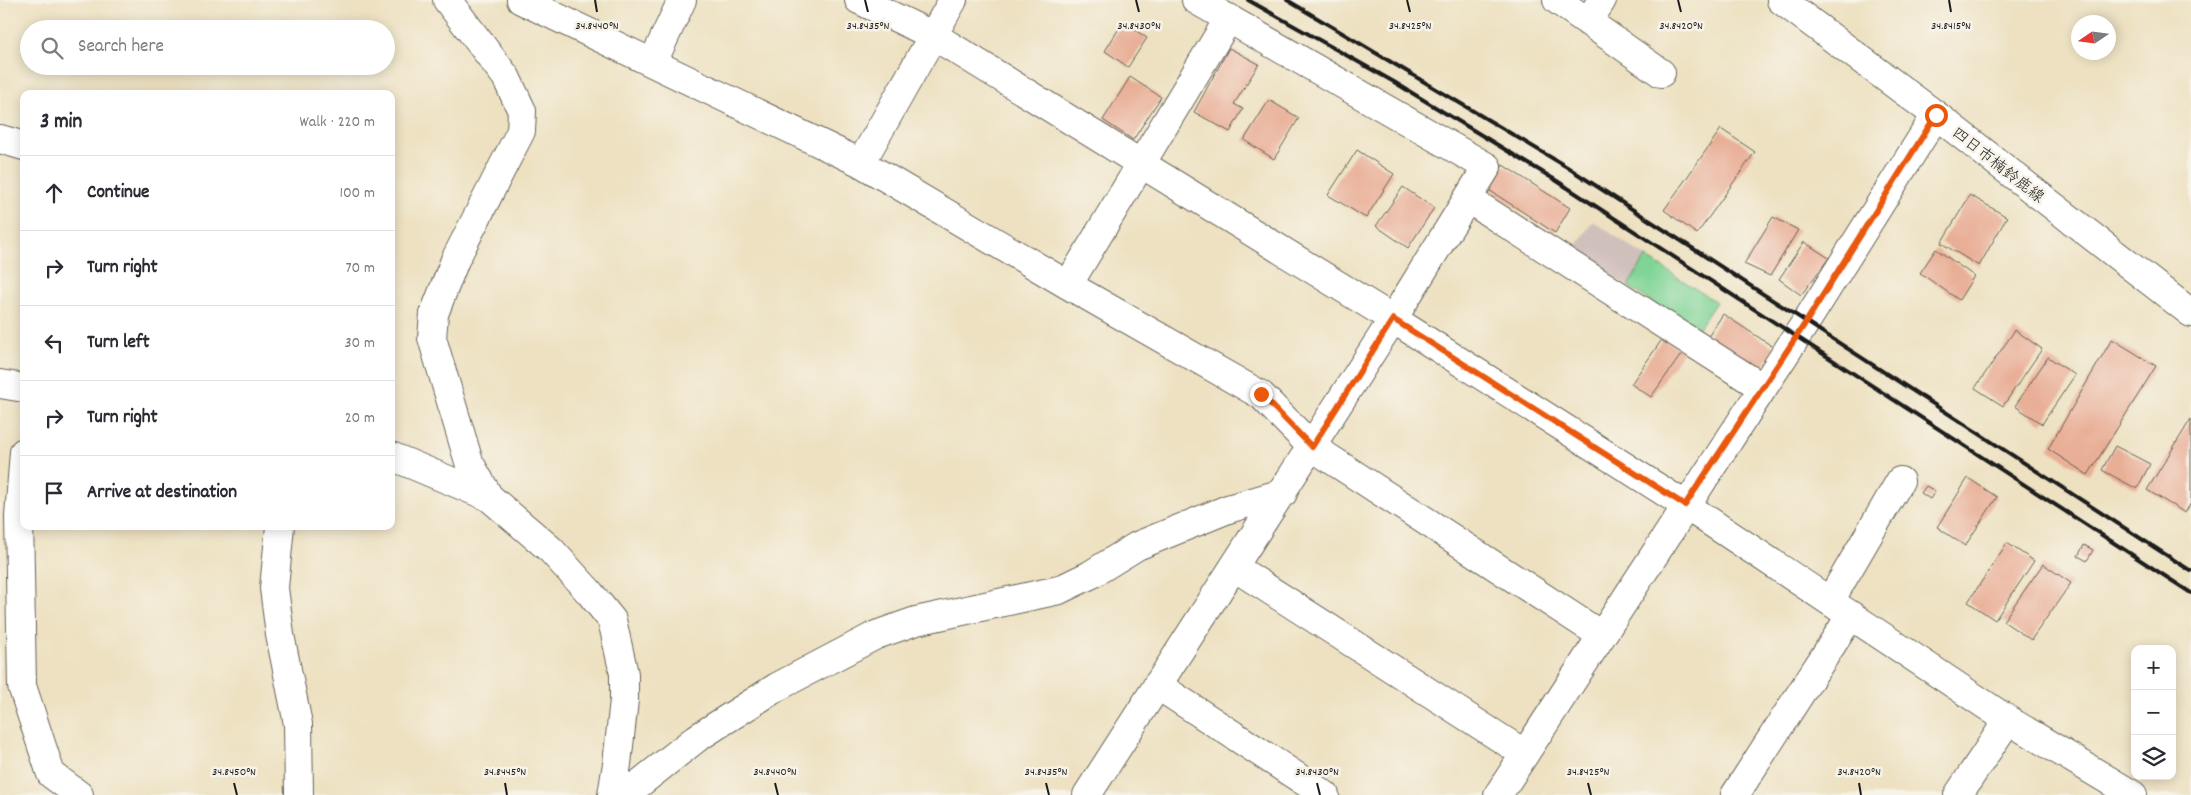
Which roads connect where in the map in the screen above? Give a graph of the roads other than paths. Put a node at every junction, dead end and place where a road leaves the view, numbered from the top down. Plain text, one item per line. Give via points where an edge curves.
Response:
1 (447, 0) edge
2 (521, 0) edge
3 (682, 0) edge
4 (859, 0) edge
5 (953, 0) edge
6 (1196, 0) edge
7 (1558, 0) edge
8 (1782, 0) edge
9 (1595, 11) edge
10 (1229, 18) junction
11 (934, 36) junction
12 (653, 62) junction
13 (1661, 73) dead end
14 (1936, 115) junction
15 (0, 138) edge
16 (20, 145) edge
17 (1141, 162) junction
18 (861, 163) junction
19 (1468, 200) junction
20 (1068, 285) junction
21 (2191, 313) edge
22 (1393, 319) junction
23 (0, 384) edge
24 (20, 387) edge
25 (1763, 388) junction
26 (1312, 447) junction
27 (395, 458) edge
28 (1900, 480) dead end
29 (1283, 493) junction
30 (490, 497) junction
31 (20, 503) edge
32 (1685, 505) junction
33 (280, 530) edge
34 (1234, 567) junction
35 (10, 600) edge
36 (1840, 608) junction
37 (1601, 635) junction
38 (1157, 685) junction
39 (2008, 720) junction
40 (1525, 754) junction
41 (79, 795) edge
42 (298, 795) edge
43 (612, 795) edge
44 (625, 795) edge
45 (1087, 795) edge
46 (1326, 795) edge
47 (1498, 795) edge
48 (1735, 795) edge
49 (1958, 795) edge
50 (2133, 795) edge

1 - 30 street via 506,77 522,110 520,132 455,260 434,314 432,338 468,462
2 - 12 street
3 - 12 street
4 - 11 street
5 - 11 street
6 - 10 street
7 - 9 street
8 - 14 street, 四日市楠鈴鹿線
9 - 13 street
10 - 17 street
10 - 19 street via 1487,166
11 - 17 street
11 - 18 street
12 - 18 street
14 - 21 street, 四日市楠鈴鹿線
14 - 25 street
15 - 16 street
17 - 20 street
17 - 22 street
18 - 20 street
19 - 22 street
19 - 25 street
20 - 26 street via 1261,394
22 - 26 street
22 - 32 street
23 - 24 street
25 - 32 street
26 - 29 street
26 - 37 street
27 - 30 street
28 - 36 street
29 - 34 street
29 - 44 street via 1228,509 1137,546 1059,590 916,622 876,635 777,687 697,738
30 - 43 street via 551,550 612,620 624,674 624,700
31 - 35 street
32 - 36 street
32 - 37 street
33 - 42 street via 274,588 298,724
34 - 38 street
34 - 40 street
35 - 41 street via 22,686 51,774
36 - 39 street
36 - 48 street
37 - 40 street
38 - 45 street
38 - 46 street
39 - 49 street
39 - 50 street
40 - 47 street

